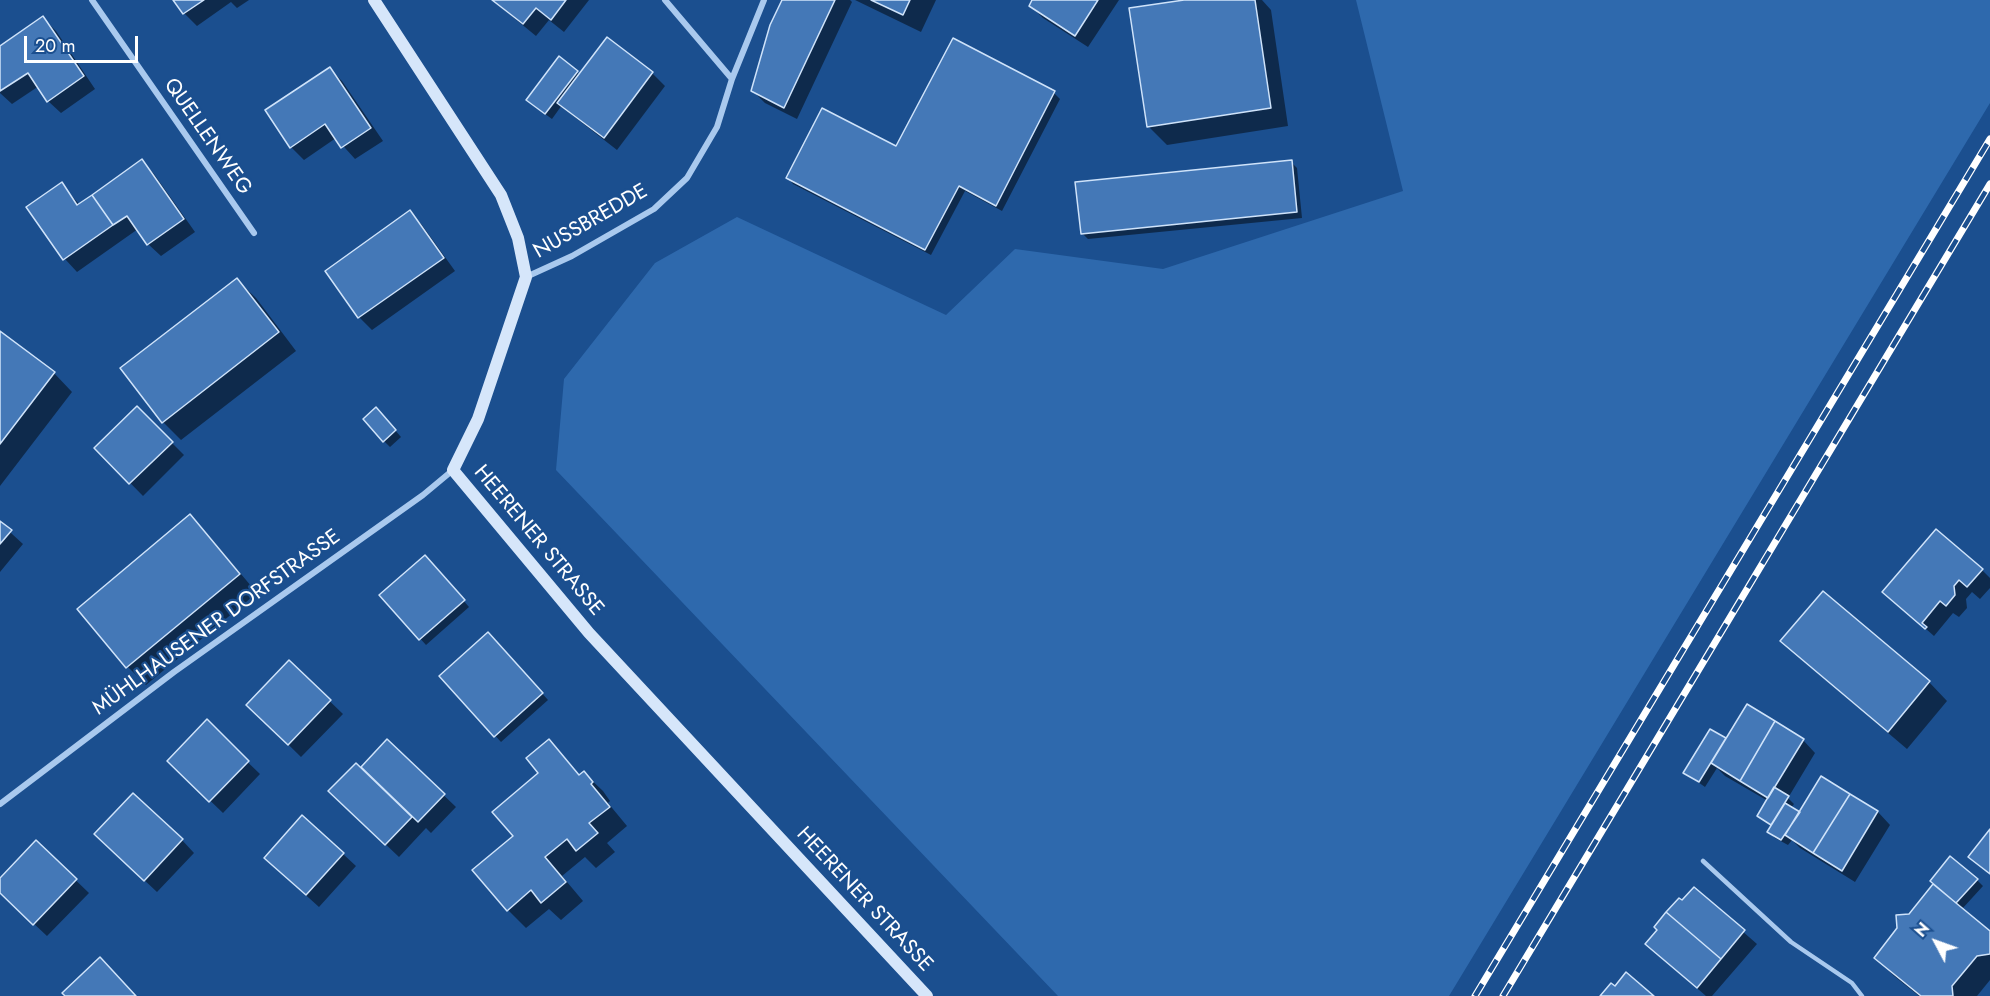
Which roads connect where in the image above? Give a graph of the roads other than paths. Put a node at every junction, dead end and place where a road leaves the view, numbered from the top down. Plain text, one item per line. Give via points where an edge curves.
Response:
1 (92, 0) edge
2 (374, 0) edge
3 (665, 0) edge
4 (764, 0) edge
5 (732, 79) junction
6 (254, 233) dead end
7 (526, 277) junction
8 (453, 470) junction
9 (0, 804) edge
10 (1702, 861) dead end
11 (927, 996) edge
12 (1862, 996) edge

1 - 6 street, QUELLENWEG
2 - 7 street via 501,195 518,238
3 - 5 street
4 - 5 street, NUSSBREDDE
5 - 7 street, NUSSBREDDE via 717,127 687,178 654,209 572,256
7 - 8 street, HEERENER STRASSE via 478,419
8 - 9 street, MÜHLHAUSENER DORFSTRASSE
8 - 11 street, HEERENER STRASSE via 589,633
10 - 12 lane via 1791,942 1852,983

